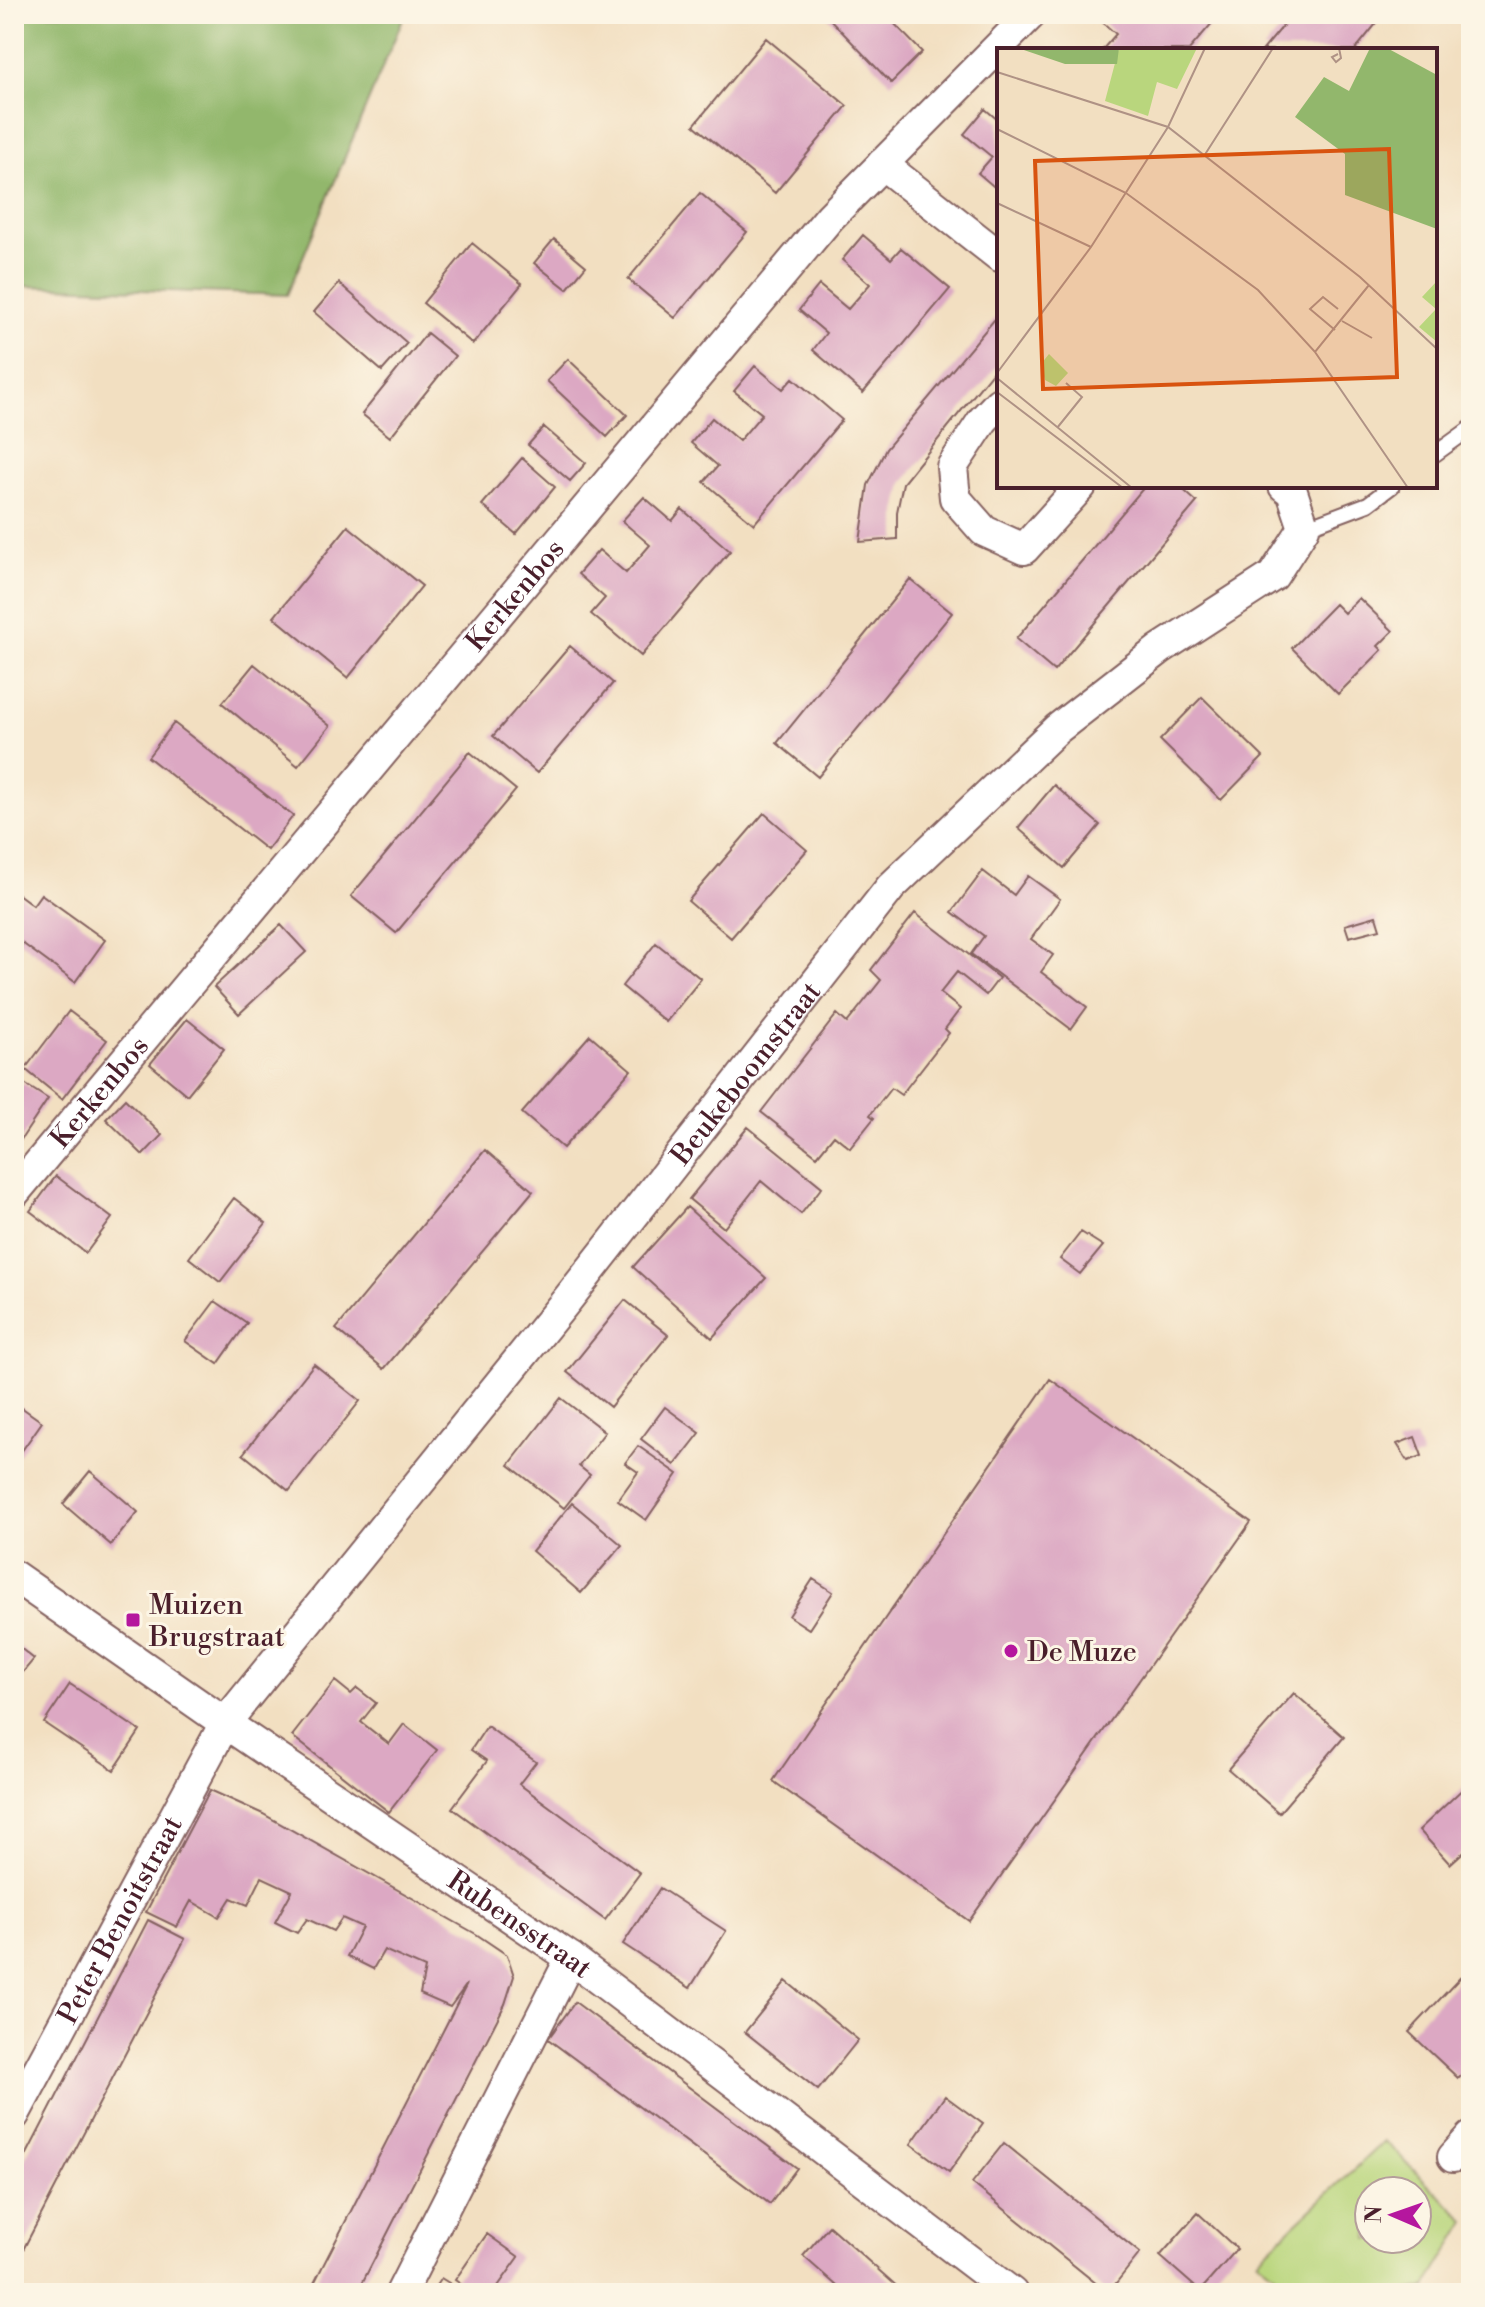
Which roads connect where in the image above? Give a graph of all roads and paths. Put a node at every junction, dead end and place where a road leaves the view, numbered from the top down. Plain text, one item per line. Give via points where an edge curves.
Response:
1 (1031, 14) edge
2 (997, 48) edge
3 (997, 48) edge
4 (882, 164) junction
5 (997, 254) edge
6 (997, 405) edge
7 (1471, 428) edge
8 (1437, 453) edge
9 (1079, 488) edge
10 (1287, 488) edge
11 (1389, 488) edge
12 (1304, 528) junction
13 (14, 1193) edge
14 (14, 1576) edge
15 (225, 1723) junction
16 (571, 1958) junction
17 (14, 2115) edge
18 (401, 2293) edge
19 (1012, 2293) edge

1 - 2 street, Kerkenbos
3 - 4 street, Kerkenbos
4 - 5 street
4 - 13 street, Kerkenbos via 830,217
6 - 9 street via 952,467 955,498 984,531 1024,549
7 - 8 lane
10 - 12 street
11 - 12 lane via 1368,504
12 - 15 street, Beukeboomstraat via 1273,576 1160,649 1057,729 891,887
14 - 15 street, Rubensstraat
15 - 16 street, Rubensstraat
15 - 17 street, Peter Benoitstraat
16 - 18 street
16 - 19 street, Rubensstraat

